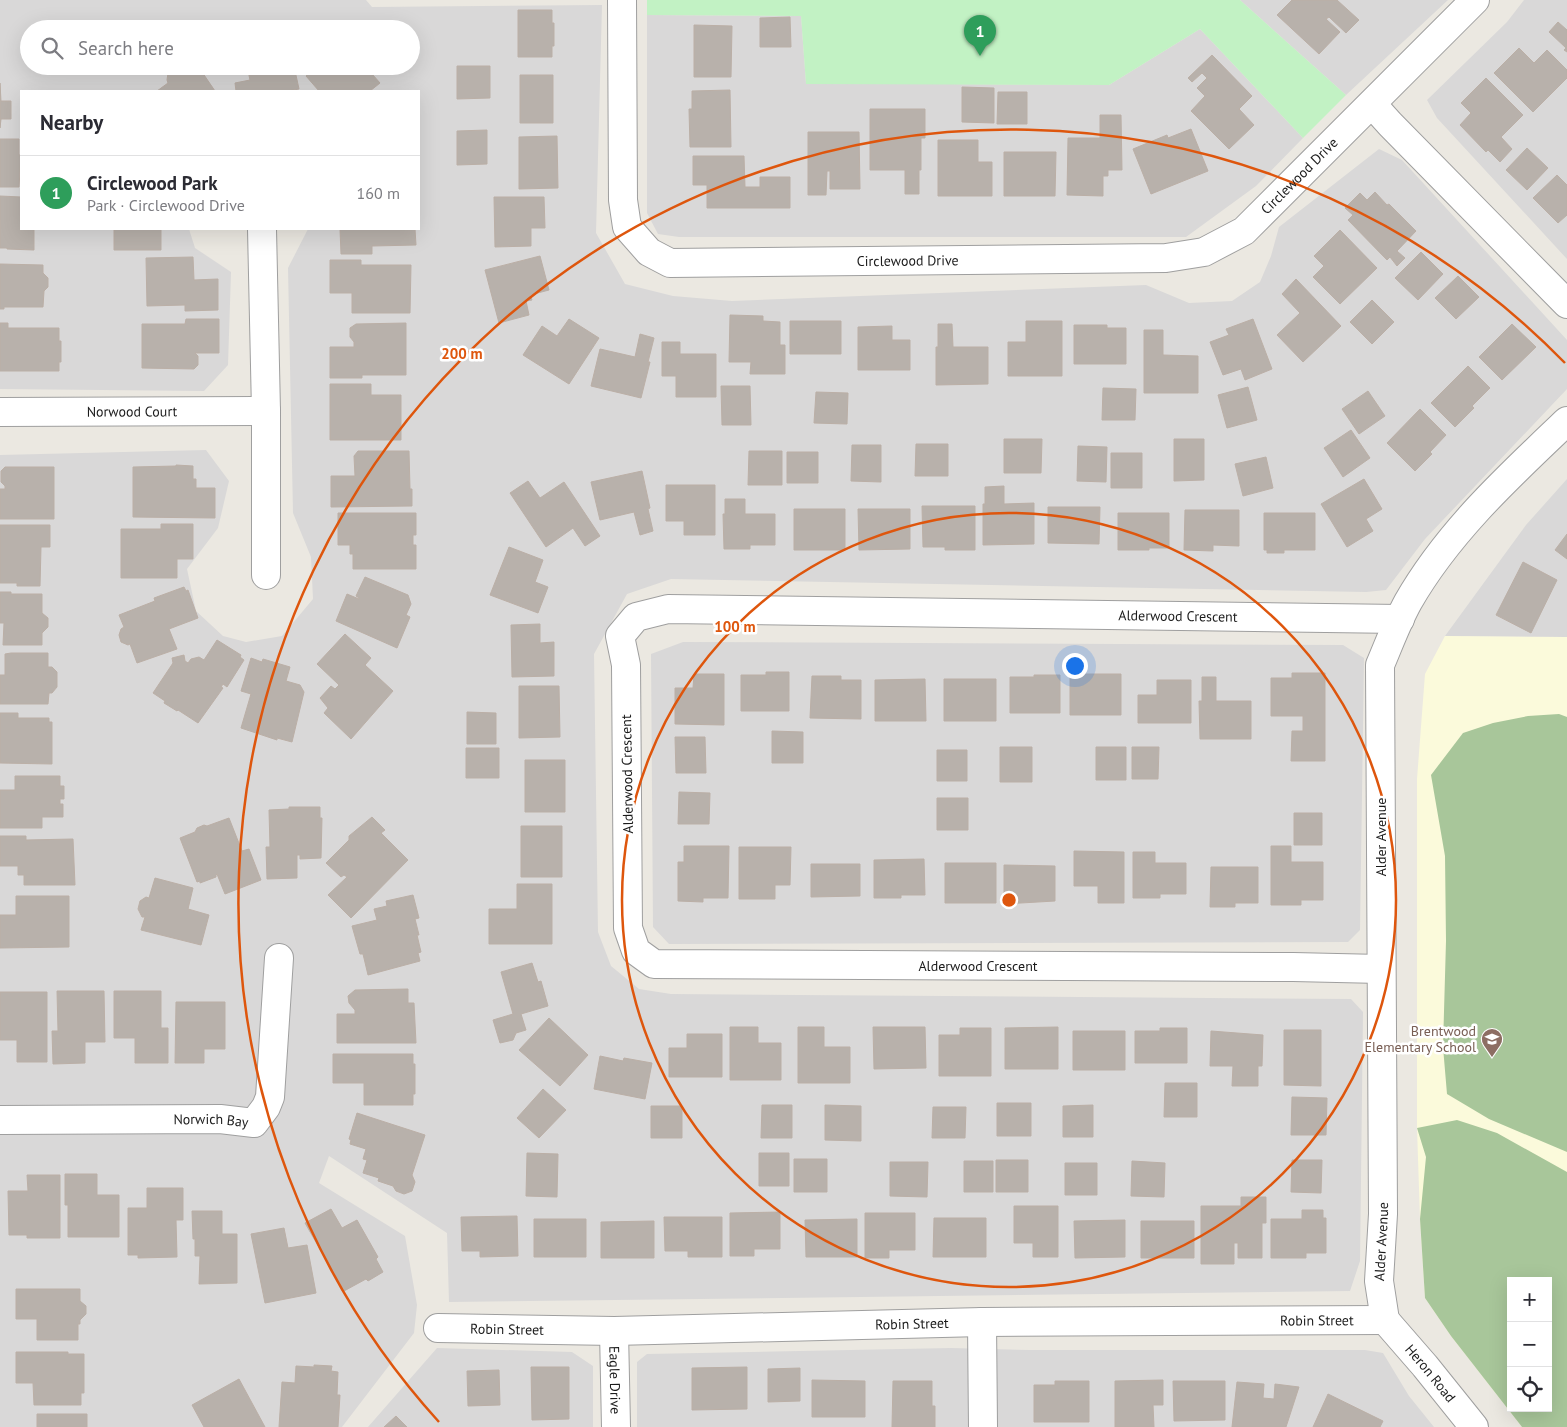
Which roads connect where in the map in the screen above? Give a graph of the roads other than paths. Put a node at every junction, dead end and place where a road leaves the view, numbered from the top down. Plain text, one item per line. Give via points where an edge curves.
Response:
1 (622, 0) edge
2 (1475, 0) edge
3 (1372, 104) junction
4 (262, 230) edge
5 (1567, 304) edge
6 (266, 411) junction
7 (0, 412) edge
8 (1567, 421) edge
9 (266, 574) dead end
10 (1400, 619) junction
11 (279, 958) dead end
12 (1381, 969) junction
13 (0, 1120) edge
14 (1385, 1320) junction
15 (982, 1322) junction
16 (438, 1328) dead end
17 (614, 1331) junction
18 (616, 1427) edge
19 (983, 1427) edge
20 (1474, 1427) edge

1 - 3 street, Circlewood Drive via 623,200 627,227 649,252 670,263 1166,258 1204,252 1244,231
2 - 3 street, Circlewood Drive
3 - 5 street
4 - 6 street
6 - 7 street, Norwood Court
6 - 9 street
8 - 10 street, Alder Avenue via 1506,479 1438,556
10 - 12 street, Alder Avenue via 1380,665
10 - 12 street, Alderwood Crescent via 668,609 636,617 620,636 626,665 628,928 636,951 654,964
11 - 13 street, Norwich Bay via 270,1097 254,1123 220,1119
12 - 14 street, Alder Avenue via 1383,1214 1379,1281
14 - 15 street, Robin Street
14 - 20 street, Heron Road
15 - 17 street, Robin Street
15 - 19 street
16 - 17 street, Robin Street
17 - 18 street, Eagle Drive

